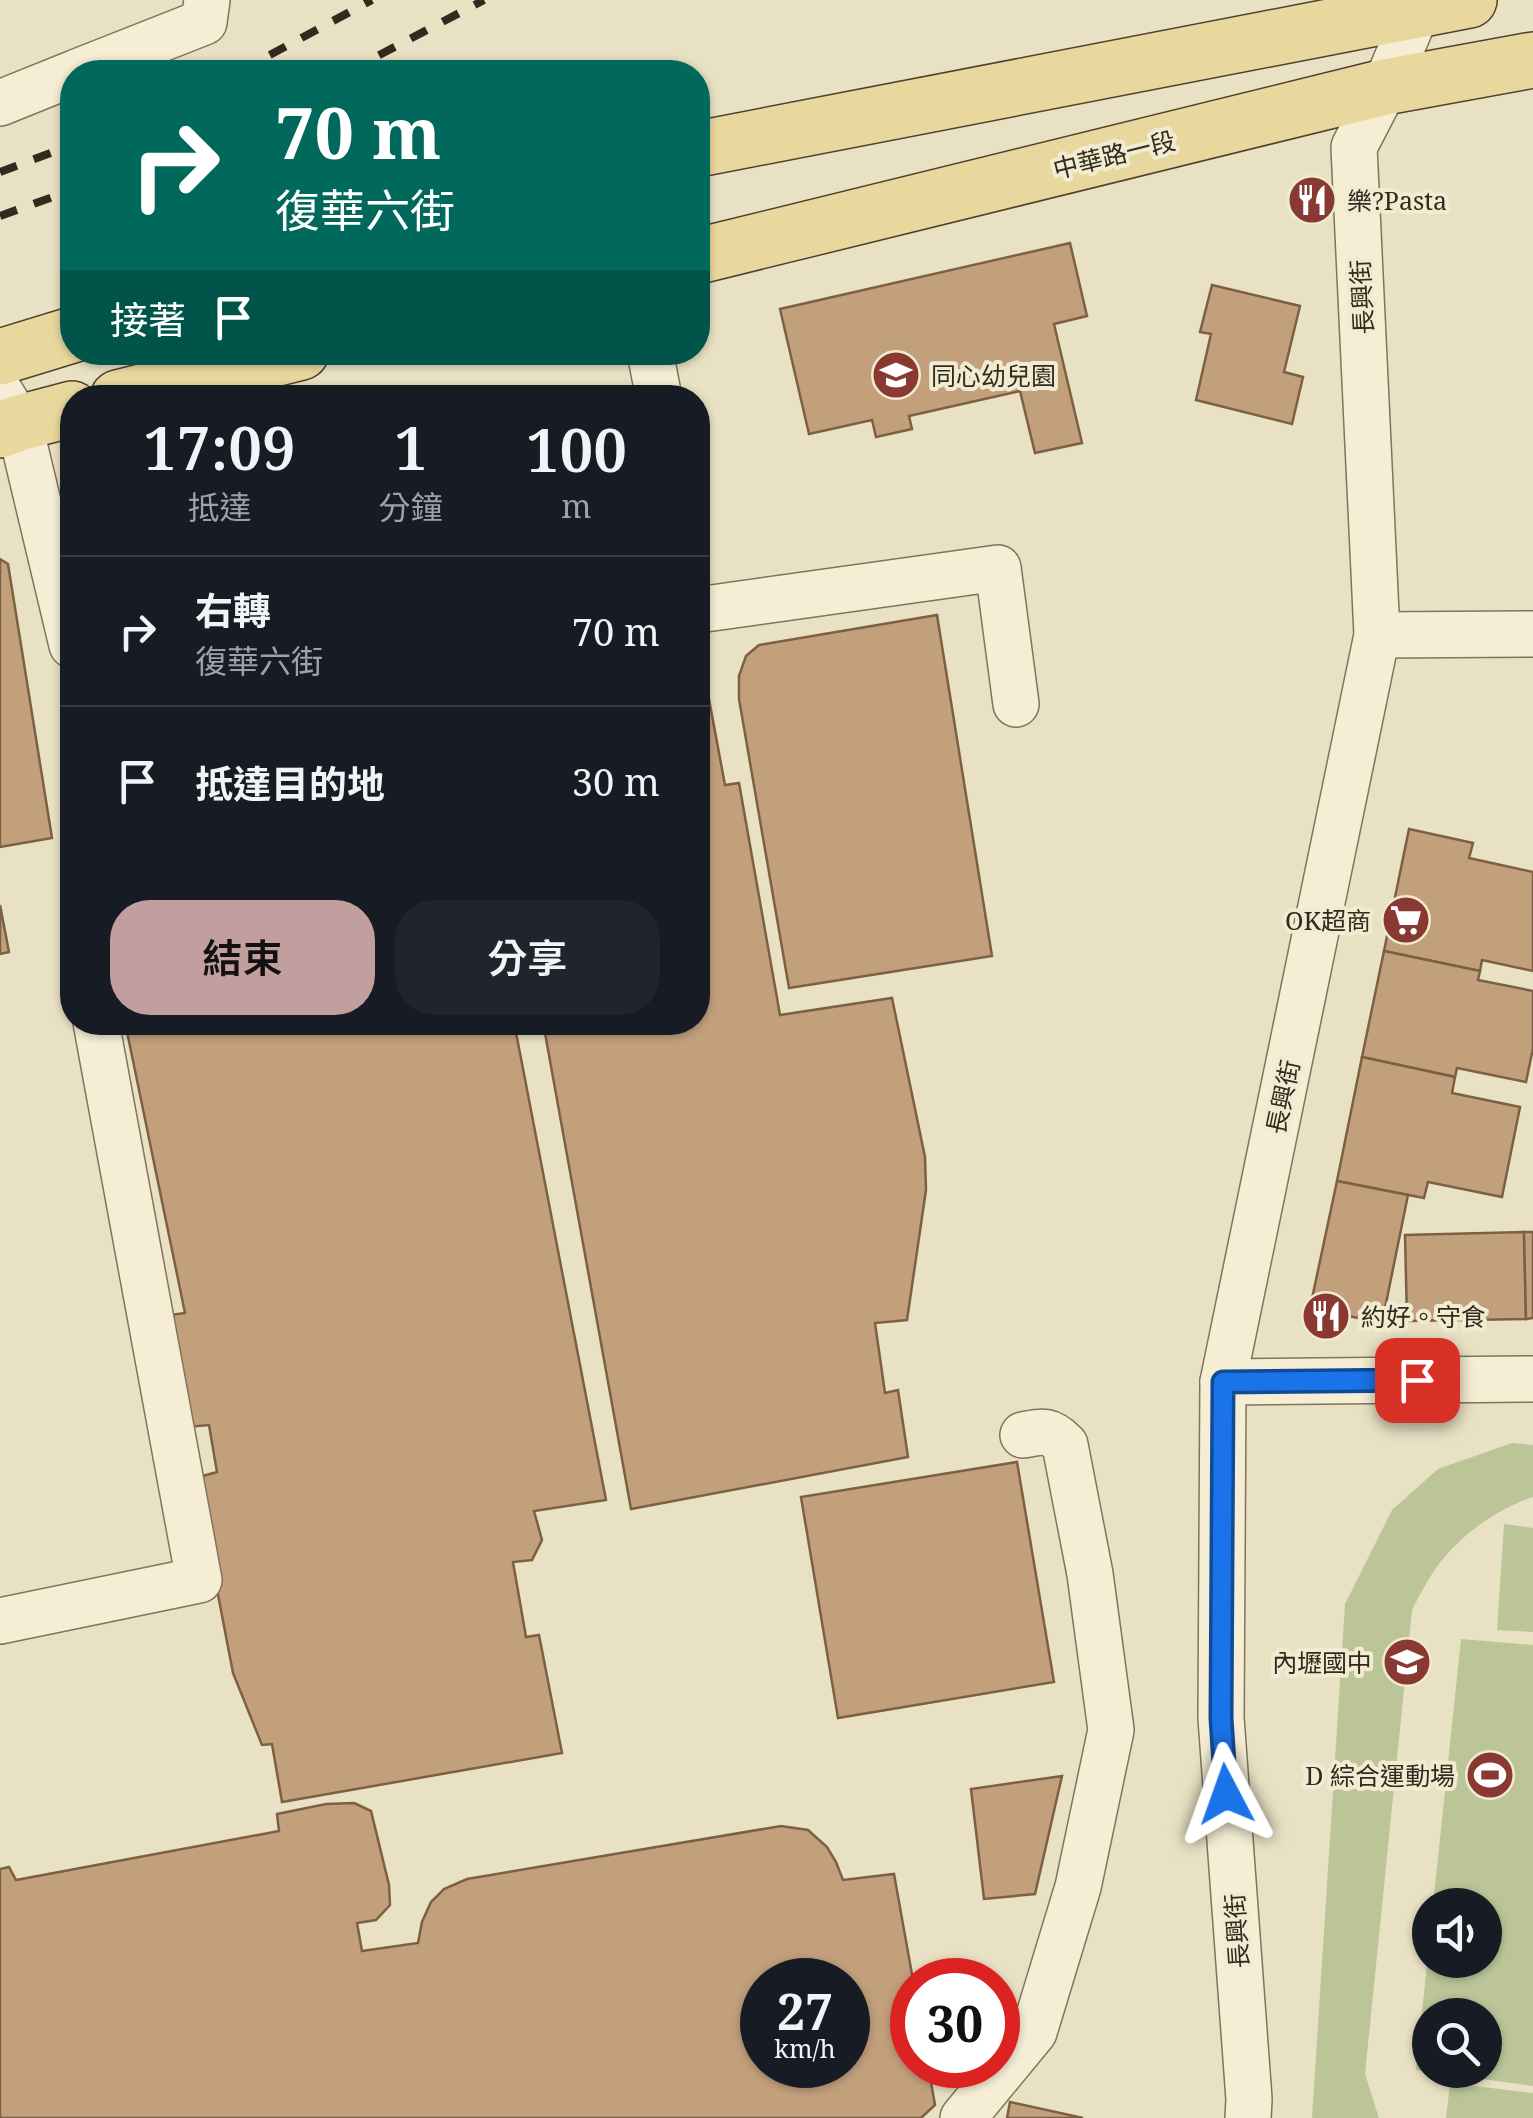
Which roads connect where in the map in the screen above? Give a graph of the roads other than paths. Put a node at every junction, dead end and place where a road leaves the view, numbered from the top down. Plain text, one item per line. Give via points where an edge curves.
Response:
1 (208, 0) edge
2 (1436, 3) edge
3 (108, 60) edge
4 (1533, 60) edge
5 (60, 79) edge
6 (1385, 88) junction
7 (0, 103) edge
8 (710, 147) edge
9 (710, 253) edge
10 (60, 338) edge
11 (0, 356) edge
12 (249, 365) edge
13 (170, 385) edge
14 (60, 410) edge
15 (6, 415) edge
16 (710, 599) edge
17 (60, 603) edge
18 (1533, 634) edge
19 (1377, 635) junction
20 (1016, 704) dead end
21 (98, 1035) edge
22 (1533, 1379) edge
23 (1223, 1382) junction
24 (1024, 1435) dead end
25 (0, 1621) edge
26 (963, 2118) edge
27 (1248, 2118) edge

1 - 3 street via 204,22
2 - 6 street, 長興街
2 - 8 main road
4 - 6 main road, 中華路一段
5 - 7 street
6 - 9 main road, 中華路一段
6 - 19 street, 長興街 via 1354,147
10 - 11 main road
12 - 13 main road
14 - 15 main road
15 - 17 street
16 - 20 street via 998,568
18 - 19 street
19 - 23 street, 長興街
21 - 25 street via 199,1580
22 - 23 street
23 - 27 street, 長興街 via 1221,1718
24 - 26 street via 1055,1434 1065,1445 1111,1730 1078,1887 1034,2032

